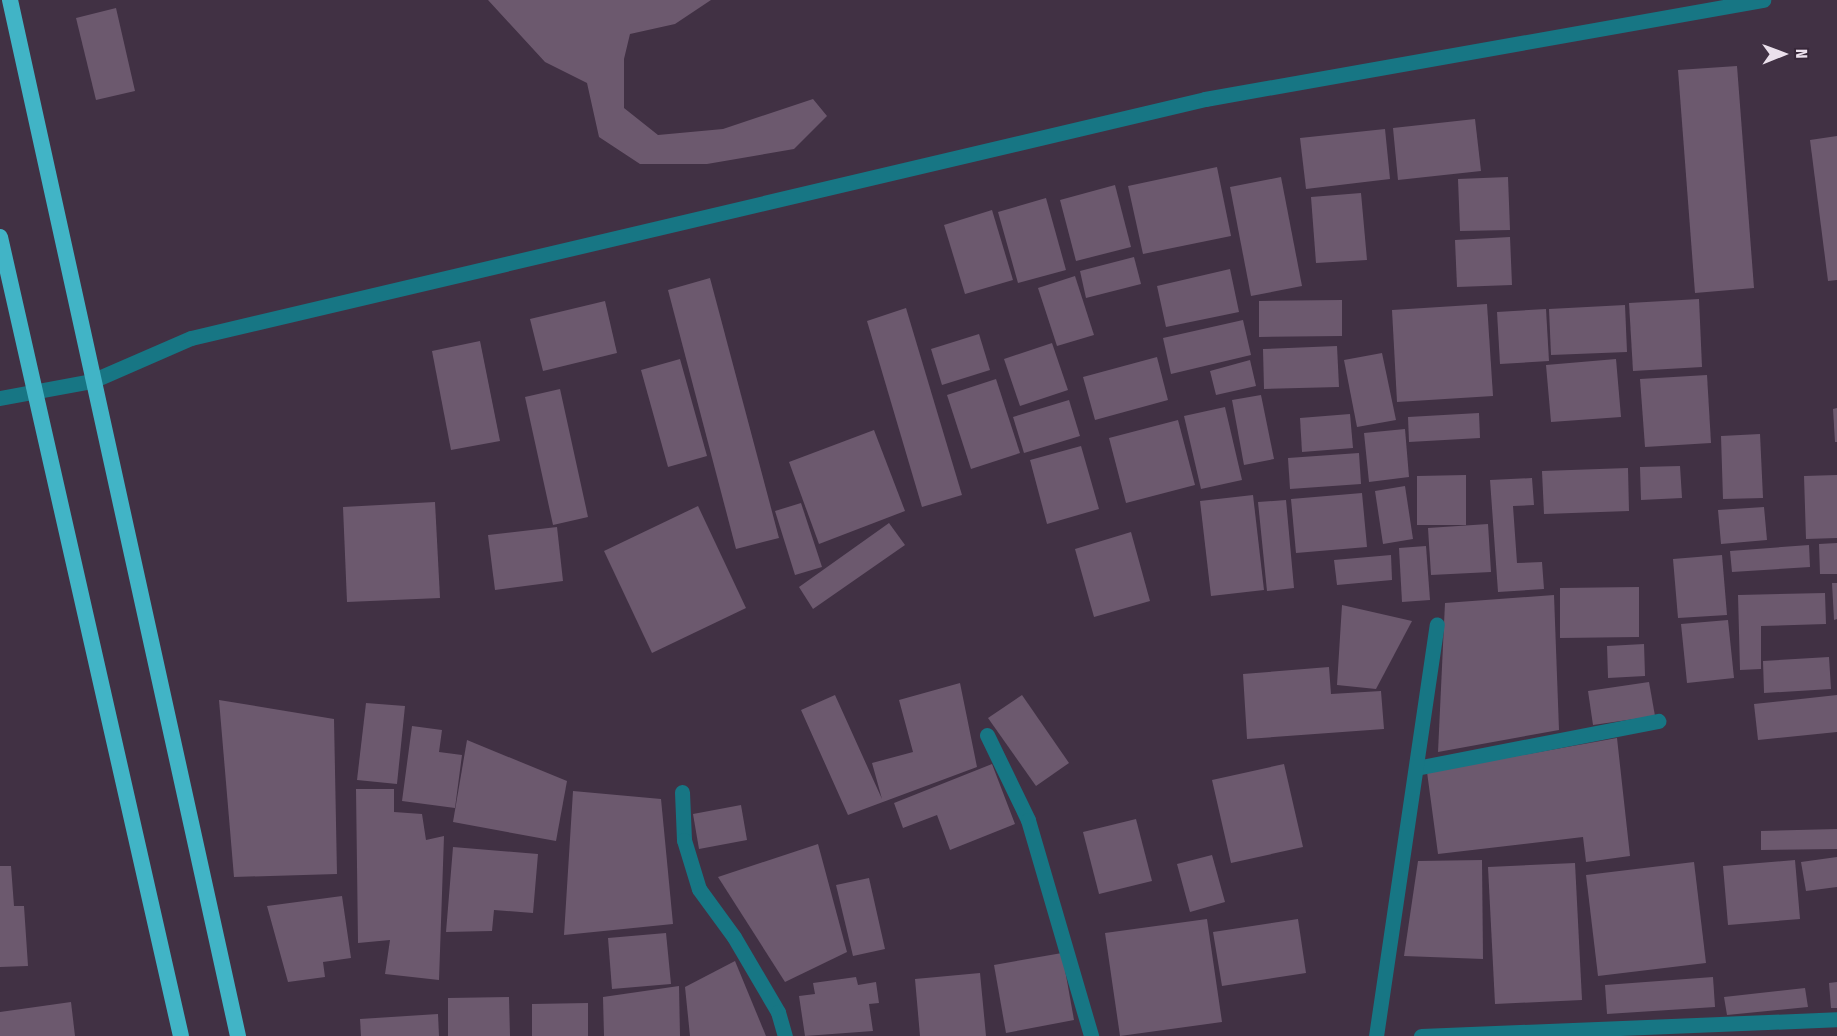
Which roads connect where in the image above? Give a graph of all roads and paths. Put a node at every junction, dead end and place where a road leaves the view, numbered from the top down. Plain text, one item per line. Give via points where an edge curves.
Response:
1 (9, 0) edge
2 (1763, 0) edge
3 (0, 237) edge
4 (92, 381) junction
5 (34, 391) junction
6 (0, 398) edge
7 (1437, 625) dead end
8 (1658, 721) dead end
9 (987, 735) dead end
10 (1416, 768) junction
11 (682, 792) dead end
12 (1837, 1019) edge
13 (181, 1036) edge
14 (238, 1036) edge
15 (785, 1036) edge
16 (1091, 1036) edge
17 (1376, 1036) edge
18 (1421, 1036) edge

1 - 4 highway
2 - 4 street via 1205,99 191,338
3 - 5 highway
4 - 5 street
4 - 14 highway
5 - 6 street
5 - 13 highway
7 - 10 street
8 - 10 street
9 - 16 street via 1028,820
10 - 17 street
11 - 15 street via 684,840 699,889 734,937 778,1012
12 - 18 street

